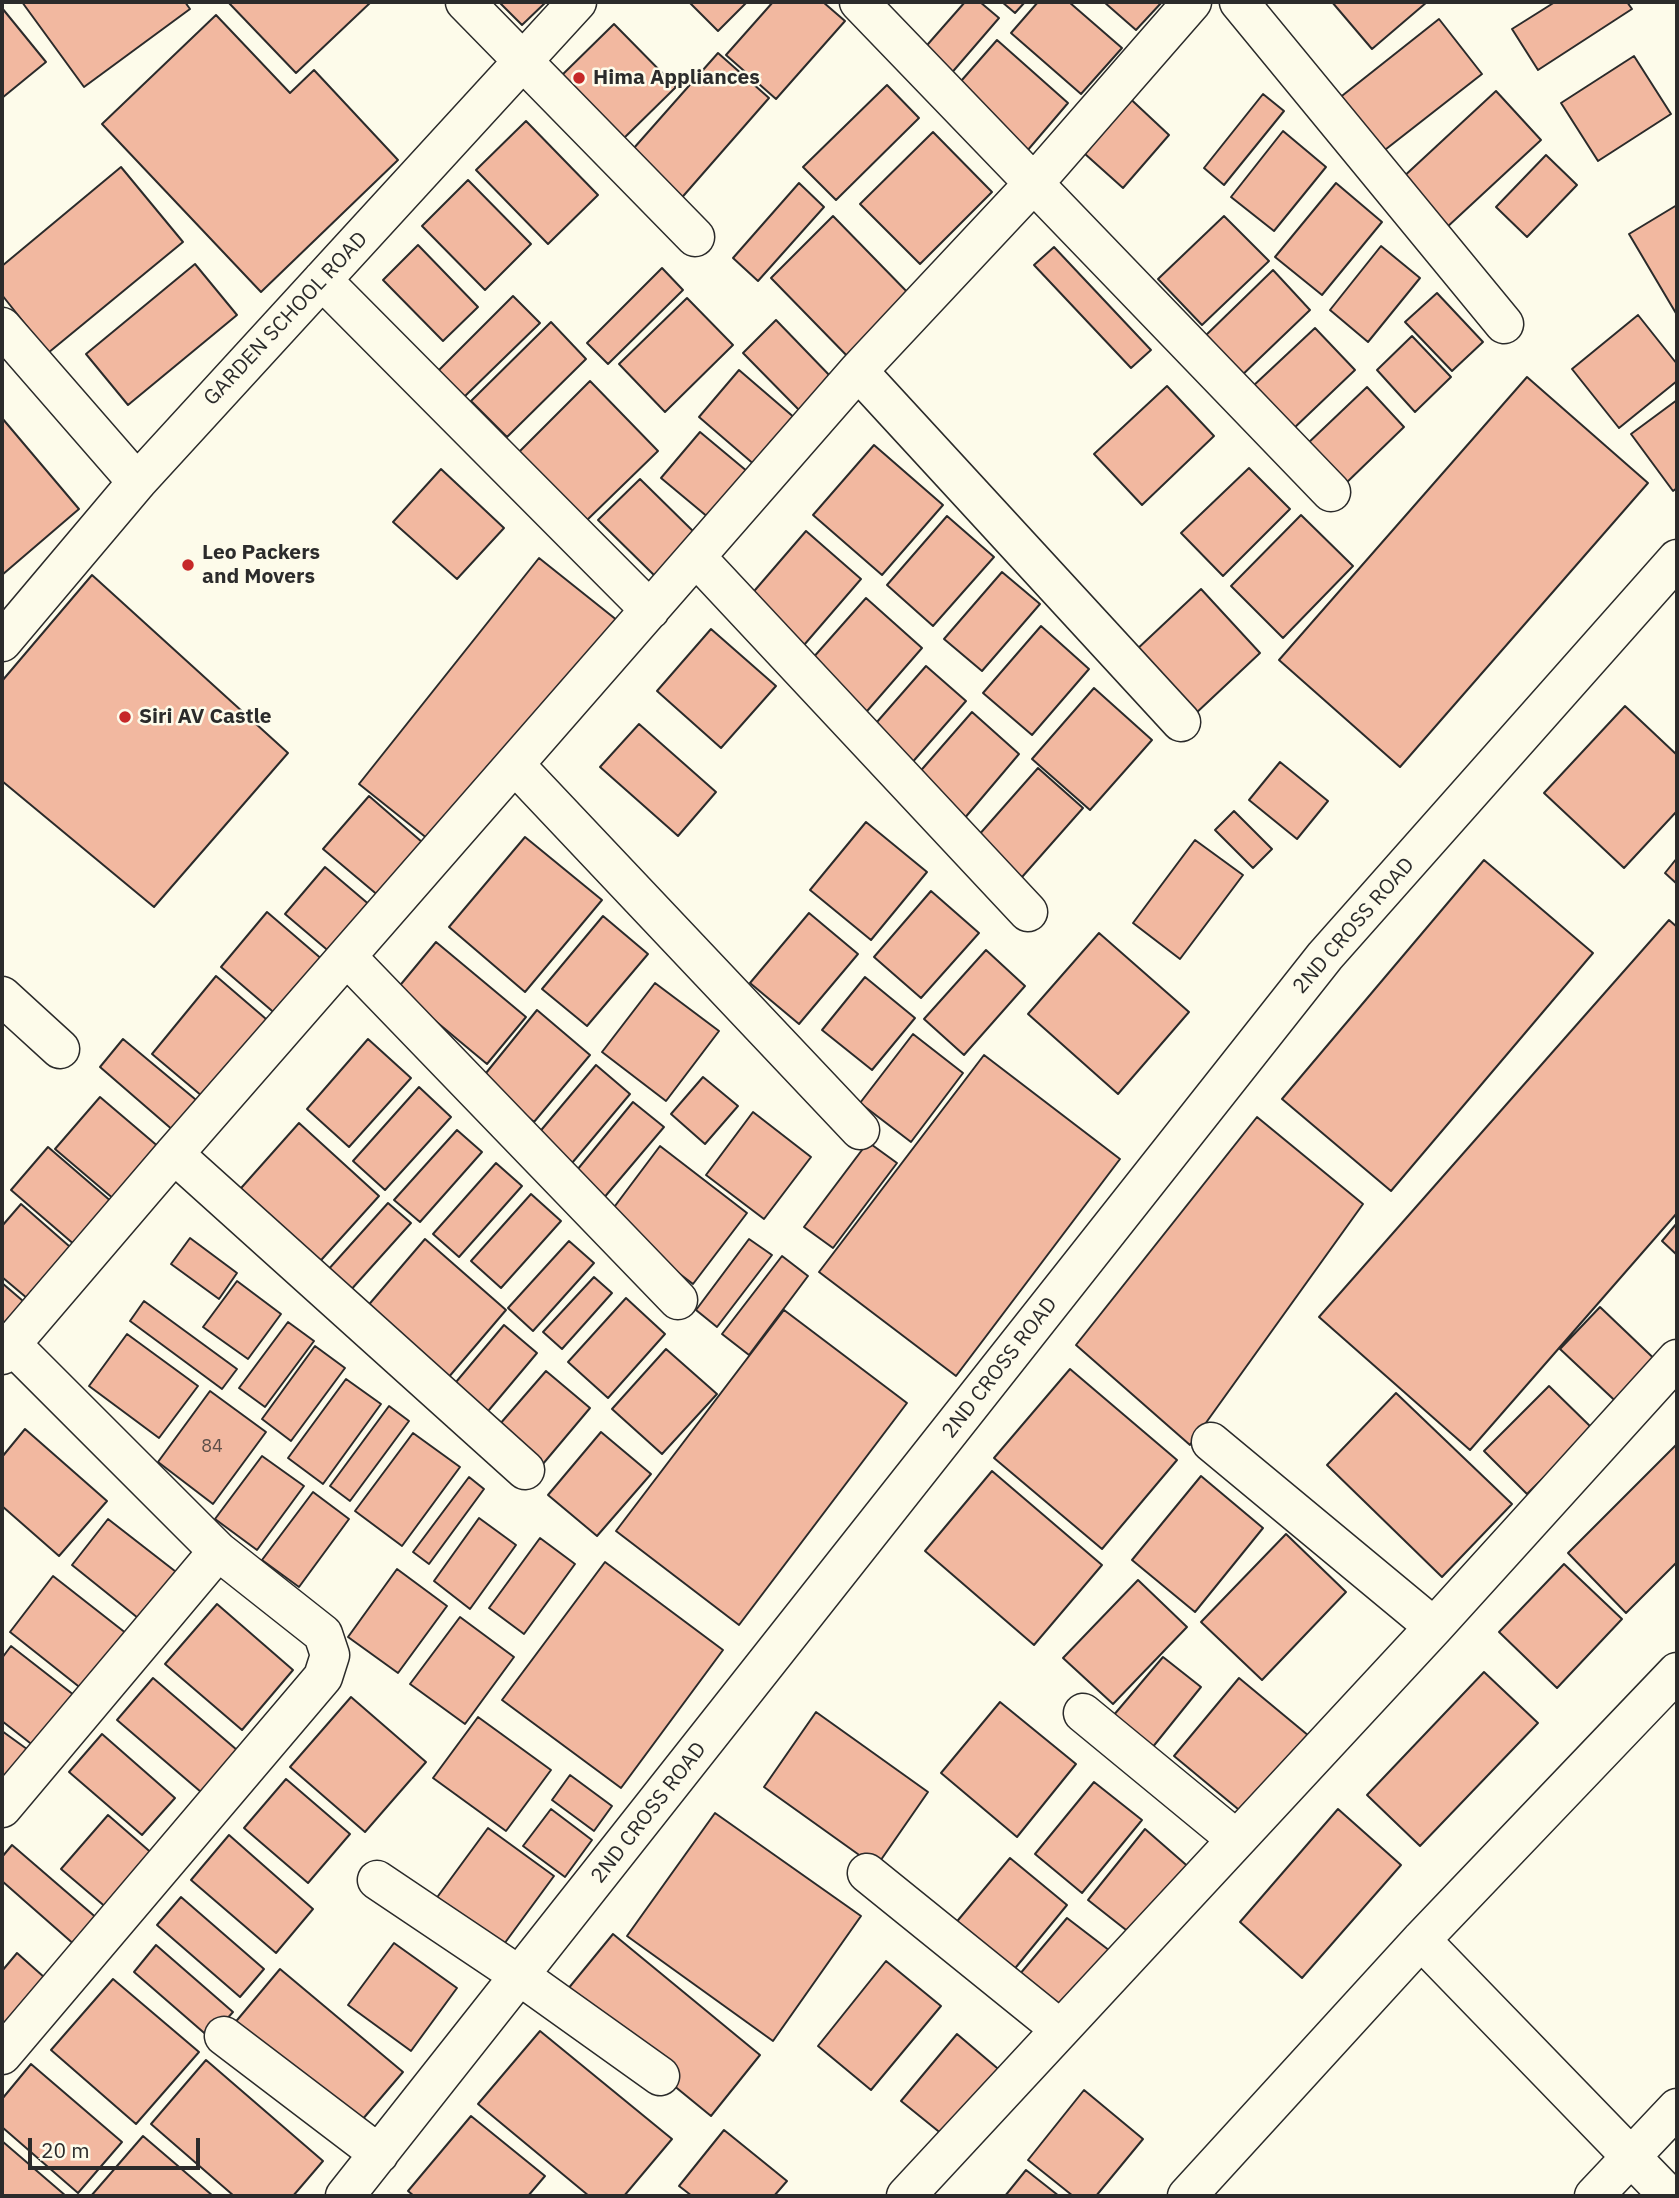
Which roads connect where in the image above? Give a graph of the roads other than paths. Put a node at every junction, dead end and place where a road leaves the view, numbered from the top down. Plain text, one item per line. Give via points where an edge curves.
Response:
1 (465, 2) edge
2 (577, 2) edge
3 (859, 2) edge
4 (1192, 2) edge
5 (1238, 2) edge
6 (523, 60) junction
7 (1035, 182) junction
8 (695, 237) dead end
9 (322, 280) junction
10 (1504, 324) dead end
11 (2, 327) edge
12 (858, 371) junction
13 (137, 482) junction
14 (1331, 492) dead end
15 (696, 558) junction
16 (1677, 558) edge
17 (650, 610) junction
18 (2, 642) edge
19 (1181, 722) dead end
20 (515, 765) junction
21 (1028, 912) dead end
22 (347, 957) junction
23 (2, 996) edge
24 (60, 1049) dead end
25 (860, 1130) dead end
26 (174, 1154) junction
27 (678, 1300) dead end
28 (7, 1350) edge
29 (1677, 1359) edge
30 (1211, 1442) dead end
31 (525, 1470) dead end
32 (218, 1551) junction
33 (1434, 1627) junction
34 (1677, 1672) edge
35 (1083, 1713) dead end
36 (2, 1808) edge
37 (1236, 1839) junction
38 (867, 1873) dead end
39 (377, 1880) dead end
40 (1420, 1940) junction
41 (520, 1976) junction
42 (1060, 2029) junction
43 (224, 2036) dead end
44 (2, 2054) edge
45 (660, 2076) dead end
46 (1677, 2108) edge
47 (379, 2154) junction
48 (1632, 2158) junction
49 (345, 2196) edge
50 (906, 2196) edge
51 (1187, 2196) edge
52 (1594, 2196) edge
53 (1669, 2196) edge

1 - 6 street
2 - 6 street, GARDEN SCHOOL ROAD
3 - 7 street
4 - 7 street
5 - 10 street
6 - 8 street
6 - 9 street, GARDEN SCHOOL ROAD
7 - 12 street
7 - 14 street
9 - 13 street, GARDEN SCHOOL ROAD
9 - 17 street
11 - 13 street
12 - 15 street
12 - 19 street
13 - 18 street, GARDEN SCHOOL ROAD
15 - 17 street
15 - 21 street
16 - 41 street, 2ND CROSS ROAD via 1325,956
17 - 20 street
20 - 22 street
20 - 25 street
22 - 26 street
22 - 27 street
23 - 24 street
26 - 28 street
26 - 31 street
28 - 32 street
29 - 33 street
30 - 33 street
32 - 36 street
32 - 44 street via 323,1634 330,1655 323,1677
33 - 37 street
34 - 40 street
35 - 37 street
37 - 42 street
38 - 42 street
39 - 41 street
40 - 48 street
40 - 51 street
41 - 45 street
41 - 47 street, 2ND CROSS ROAD
42 - 50 street
43 - 47 street
46 - 48 street
47 - 49 street, 2ND CROSS ROAD
48 - 52 street
48 - 53 street

